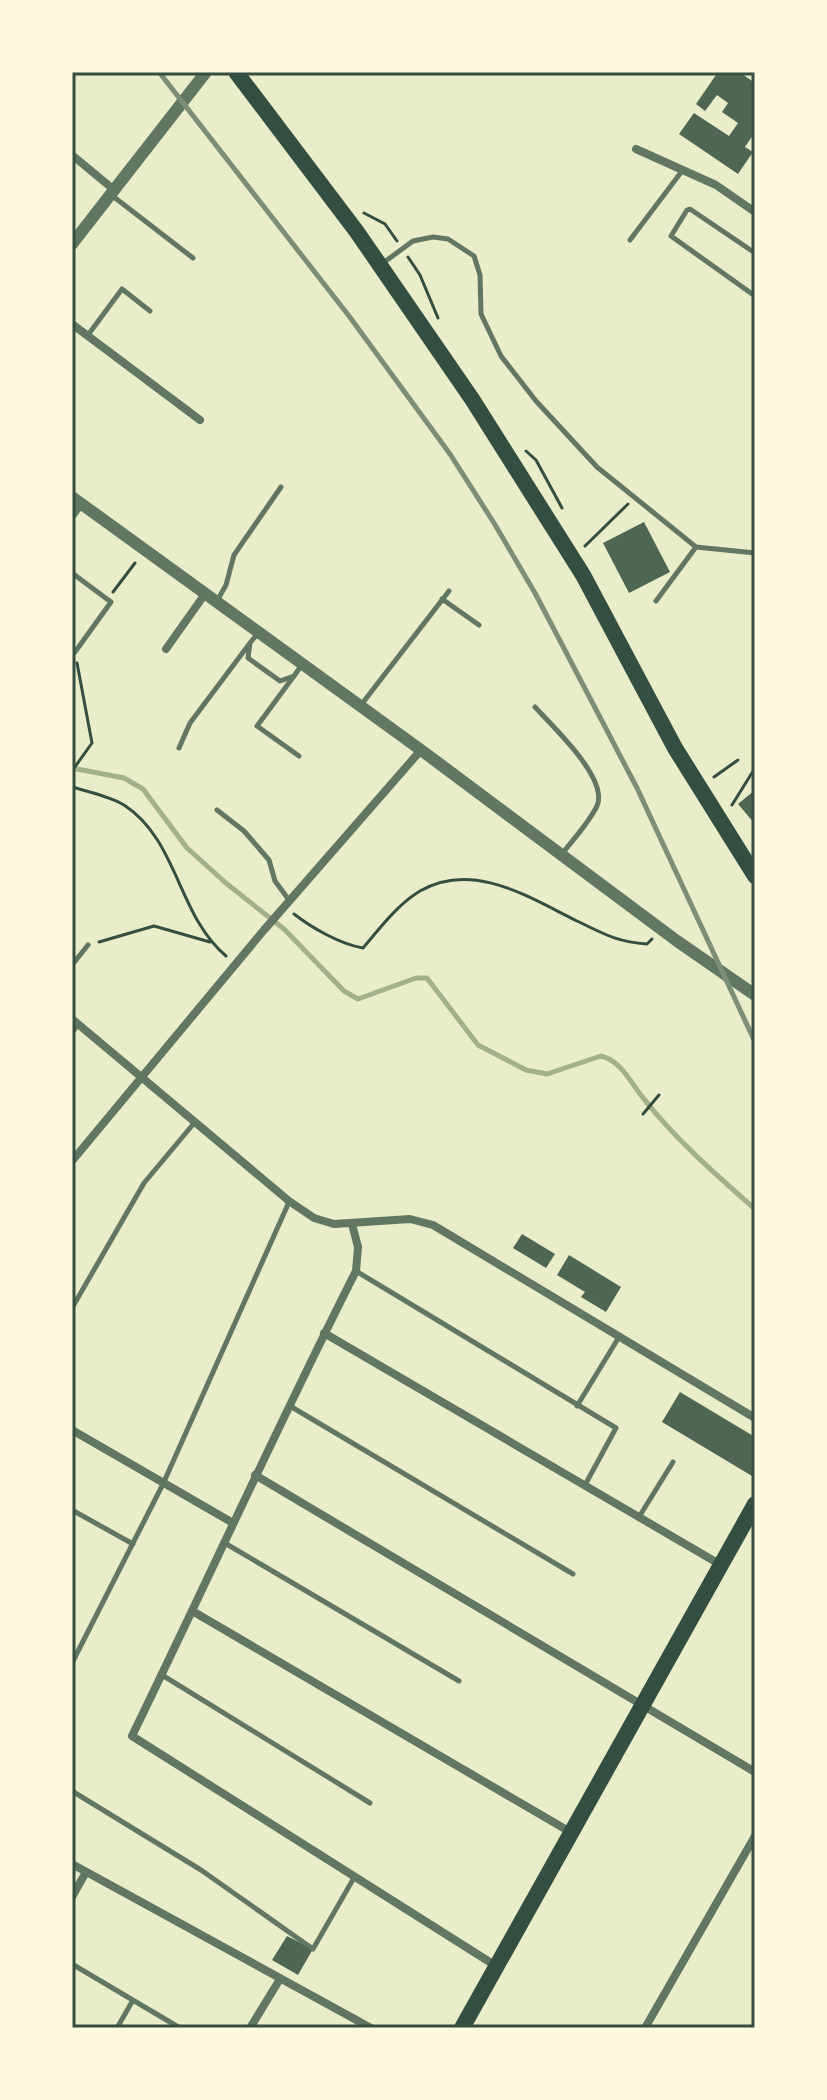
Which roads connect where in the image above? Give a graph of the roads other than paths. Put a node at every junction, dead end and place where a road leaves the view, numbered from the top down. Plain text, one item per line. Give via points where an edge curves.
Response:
1 (206, 72) edge
2 (236, 72) edge
3 (636, 149) dead end
4 (72, 155) edge
5 (683, 170) junction
6 (112, 191) junction
7 (755, 212) edge
8 (630, 240) dead end
9 (72, 244) edge
10 (755, 253) edge
11 (193, 258) dead end
12 (379, 266) junction
13 (755, 296) edge
14 (150, 311) dead end
15 (72, 324) edge
16 (87, 335) junction
17 (200, 420) dead end
18 (281, 487) dead end
19 (76, 500) edge
20 (72, 516) edge
21 (696, 547) junction
22 (755, 553) edge
23 (72, 573) edge
24 (449, 591) dead end
25 (205, 594) junction
26 (442, 599) junction
27 (656, 601) dead end
28 (216, 602) junction
29 (479, 625) dead end
30 (254, 638) junction
31 (166, 649) dead end
32 (75, 652) road end
33 (302, 664) junction
34 (294, 676) junction
35 (360, 706) junction
36 (535, 707) dead end
37 (179, 748) dead end
38 (421, 750) junction
39 (299, 756) dead end
40 (217, 810) dead end
41 (562, 855) junction
42 (755, 876) edge
43 (285, 907) junction
44 (88, 945) road end
45 (72, 965) edge
46 (754, 994) edge
47 (75, 1022) edge
48 (72, 1033) edge
49 (142, 1076) junction
50 (195, 1121) junction
51 (72, 1161) edge
52 (289, 1201) junction
53 (352, 1224) junction
54 (356, 1271) junction
55 (72, 1308) edge
56 (324, 1333) junction
57 (619, 1337) junction
58 (290, 1406) junction
59 (577, 1406) junction
60 (755, 1418) edge
61 (72, 1430) edge
62 (673, 1462) dead end
63 (255, 1475) junction
64 (163, 1484) junction
65 (585, 1486) junction
66 (72, 1510) edge
67 (753, 1514) edge
68 (639, 1517) junction
69 (233, 1523) junction
70 (223, 1542) junction
71 (133, 1544) junction
72 (721, 1565) junction
73 (573, 1574) dead end
74 (194, 1612) junction
75 (72, 1663) edge
76 (162, 1675) junction
77 (459, 1681) dead end
78 (643, 1706) junction
79 (755, 1772) edge
80 (72, 1791) edge
81 (370, 1803) dead end
82 (572, 1834) junction
83 (755, 1836) edge
84 (72, 1864) edge
85 (86, 1872) junction
86 (355, 1876) junction
87 (72, 1897) edge
88 (72, 1964) edge
89 (496, 1966) junction
90 (280, 1979) junction
91 (133, 2000) junction
92 (467, 2026) edge
93 (117, 2028) edge
94 (180, 2028) edge
95 (250, 2028) edge
96 (371, 2028) edge
97 (645, 2028) edge

1 - 6 street
2 - 12 main road
3 - 5 street
4 - 6 street
5 - 7 street
5 - 8 lane
6 - 9 street
6 - 11 lane
10 - 13 lane via 690,209 671,236
12 - 21 lane via 413,241 433,237 448,239 474,256 481,314 501,356 597,467
12 - 42 main road via 472,399 583,575 675,748
14 - 16 lane via 122,289
15 - 16 street
16 - 17 street
18 - 28 lane via 234,555
19 - 20 street
19 - 25 street
21 - 22 lane
21 - 27 lane
23 - 32 lane via 111,602
24 - 26 lane
25 - 28 street
25 - 31 street
26 - 29 lane
26 - 35 lane
28 - 30 street
30 - 33 street
30 - 34 lane via 248,658 280,681
30 - 37 lane via 190,723
33 - 34 lane
33 - 35 street
34 - 39 lane via 257,726
35 - 38 street
36 - 41 lane via 585,764 598,791 598,805
38 - 41 street
38 - 43 street
40 - 43 lane via 269,860
41 - 46 street
43 - 49 street
44 - 45 lane
47 - 48 lane
47 - 49 street
49 - 50 street
49 - 51 street
50 - 52 street
50 - 55 lane via 144,1183
52 - 53 street via 314,1218
52 - 64 lane
53 - 54 street via 358,1247
53 - 57 street via 410,1219 433,1225
54 - 56 street
54 - 59 lane
56 - 58 street
56 - 65 street
57 - 59 lane
57 - 60 street
58 - 63 street
58 - 73 lane
59 - 65 lane via 616,1428
61 - 64 street
62 - 68 lane
63 - 69 street
63 - 78 street
64 - 69 street
64 - 71 lane
65 - 68 street
66 - 71 lane
67 - 72 main road
68 - 72 street
69 - 70 street
70 - 74 street
70 - 77 lane
71 - 75 lane
72 - 78 main road
74 - 76 street
74 - 82 street
76 - 81 lane
76 - 86 street via 132,1736
78 - 79 street
78 - 82 main road
80 - 86 lane via 201,1870 313,1949
82 - 89 main road
83 - 97 street
84 - 85 street
85 - 87 street
85 - 90 street
86 - 89 street
88 - 91 lane
89 - 92 main road
90 - 95 street
90 - 96 street
91 - 93 lane
91 - 94 lane

